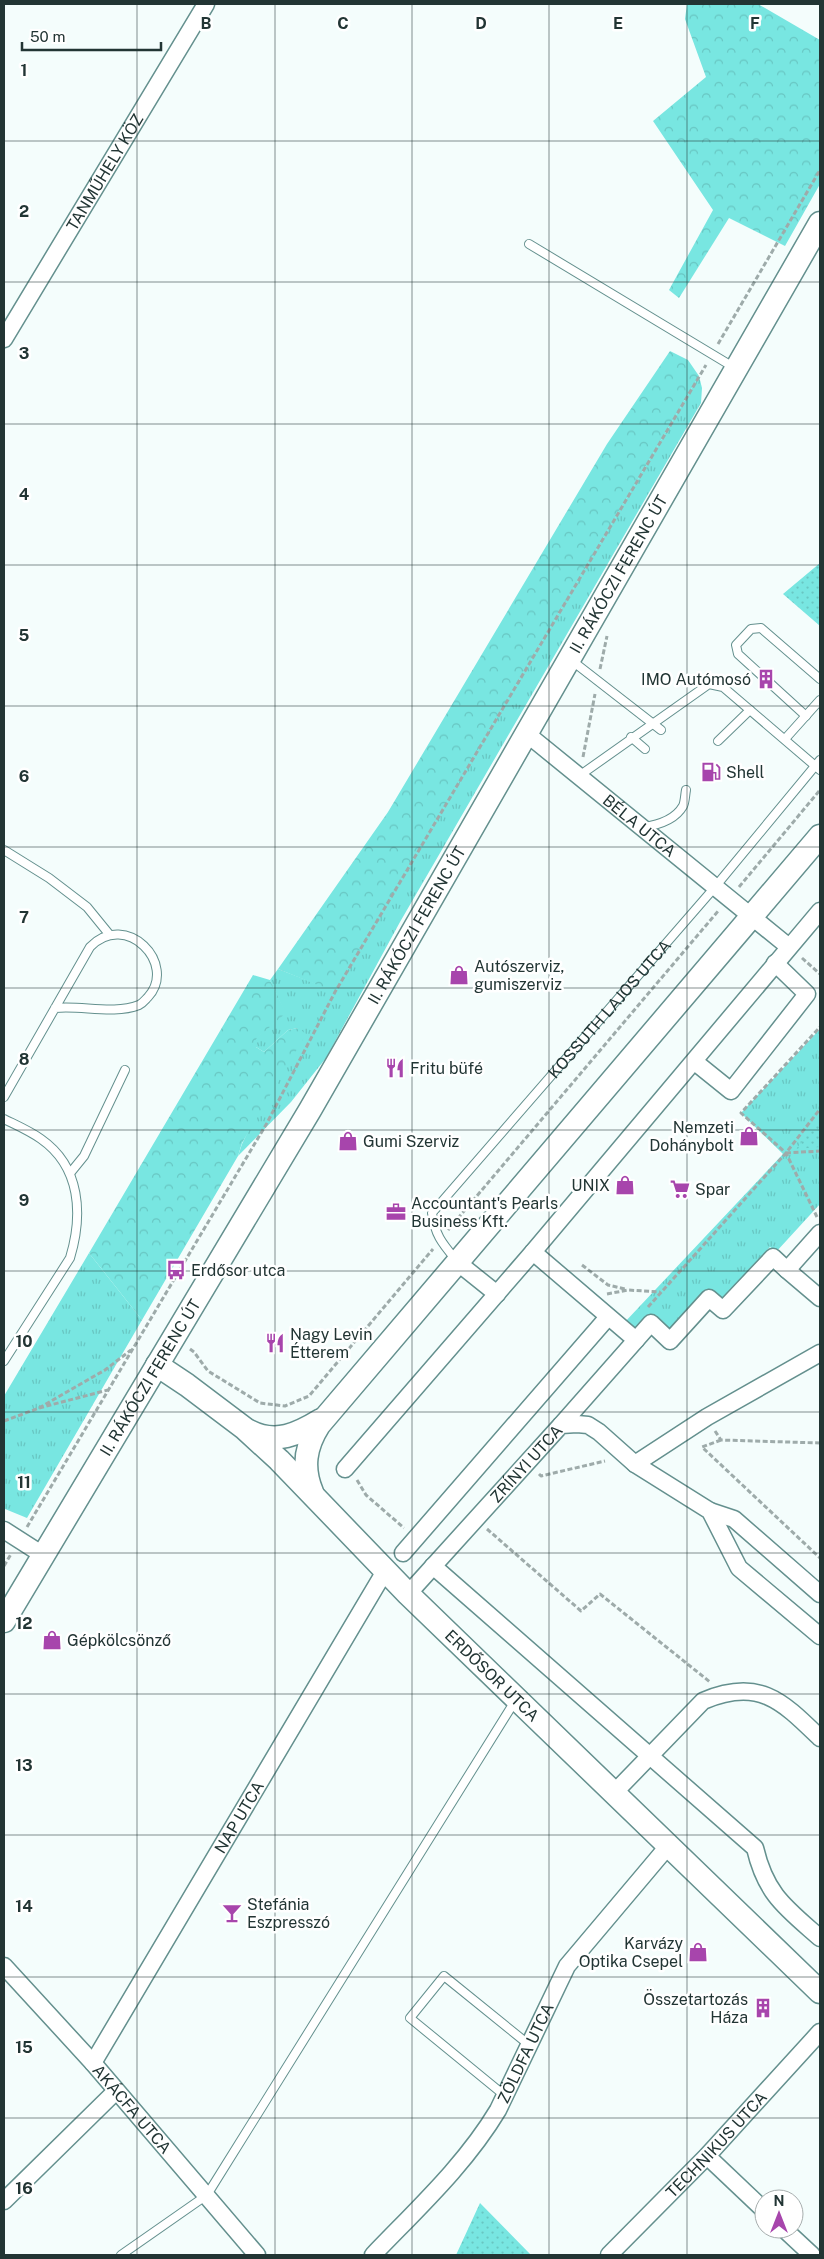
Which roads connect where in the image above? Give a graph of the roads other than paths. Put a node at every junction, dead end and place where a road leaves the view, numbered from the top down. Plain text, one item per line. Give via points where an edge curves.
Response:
1 (206, 4) edge
2 (820, 224) edge
3 (529, 244) dead end
4 (4, 339) edge
5 (737, 368) junction
6 (570, 659) junction
7 (820, 679) edge
8 (820, 700) edge
9 (750, 710) junction
10 (806, 716) junction
11 (652, 723) junction
12 (661, 730) dead end
13 (527, 734) junction
14 (631, 737) junction
15 (785, 739) junction
16 (718, 741) dead end
17 (645, 749) dead end
18 (819, 765) edge
19 (579, 776) junction
20 (686, 790) dead end
21 (641, 827) junction
22 (820, 836) edge
23 (4, 850) edge
24 (715, 887) junction
25 (820, 911) edge
26 (752, 917) junction
27 (109, 934) junction
28 (789, 947) junction
29 (775, 963) junction
30 (55, 1008) junction
31 (694, 1062) junction
32 (124, 1070) dead end
33 (4, 1097) edge
34 (4, 1119) edge
35 (71, 1172) junction
36 (820, 1233) edge
37 (533, 1252) junction
38 (457, 1262) junction
39 (787, 1270) junction
40 (497, 1294) junction
41 (820, 1298) edge
42 (608, 1317) junction
43 (631, 1336) junction
44 (820, 1353) edge
45 (4, 1361) edge
46 (157, 1365) junction
47 (328, 1416) junction
48 (561, 1425) junction
49 (244, 1428) junction
50 (631, 1460) junction
51 (345, 1469) road end
52 (312, 1492) junction
53 (710, 1511) junction
54 (4, 1530) edge
55 (403, 1553) dead end
56 (43, 1555) junction
57 (433, 1566) junction
58 (386, 1571) junction
59 (408, 1594) junction
60 (820, 1594) edge
61 (4, 1621) edge
62 (820, 1636) edge
63 (517, 1697) junction
64 (820, 1738) edge
65 (650, 1755) junction
66 (614, 1793) junction
67 (669, 1845) junction
68 (820, 1938) edge
69 (4, 1966) edge
70 (820, 1992) edge
71 (820, 2032) edge
72 (528, 2044) junction
73 (93, 2063) junction
74 (116, 2091) junction
75 (504, 2095) junction
76 (708, 2156) junction
77 (207, 2195) junction
78 (754, 2200) edge
79 (4, 2201) edge
80 (795, 2239) edge
81 (121, 2255) edge
82 (257, 2255) edge
83 (373, 2255) edge
84 (609, 2255) edge
85 (812, 2255) edge

1 - 4 street, TANMŰHELY KÖZ
2 - 5 street, II. RÁKÓCZI FERENC ÚT
3 - 5 lane
5 - 6 street, II. RÁKÓCZI FERENC ÚT
6 - 11 lane
6 - 13 street, II. RÁKÓCZI FERENC ÚT
7 - 10 lane via 761,628 750,629 736,645 738,654
8 - 10 lane
9 - 11 lane via 723,687 709,684
9 - 15 lane
9 - 16 lane
10 - 15 lane
11 - 12 lane
11 - 14 lane
13 - 19 street, BÉLA UTCA
13 - 46 street, II. RÁKÓCZI FERENC ÚT via 315,1101
14 - 17 lane
14 - 19 lane
15 - 18 lane
18 - 24 lane, KOSSUTH LAJOS UTCA
19 - 21 street, BÉLA UTCA
20 - 21 lane via 683,806 670,819
21 - 24 street, BÉLA UTCA
22 - 26 street
23 - 27 lane via 87,907
24 - 26 street, BÉLA UTCA
24 - 38 lane, KOSSUTH LAJOS UTCA via 432,1212 440,1241
25 - 28 street
26 - 28 street, BÉLA UTCA
26 - 38 street
27 - 30 lane via 97,939 90,947
27 - 30 lane via 134,938 148,949 156,963 152,992 141,1004 128,1008
28 - 29 street
29 - 31 street
29 - 31 street via 807,994 731,1092
30 - 33 lane
31 - 37 street
32 - 35 lane via 84,1156
34 - 35 lane via 41,1139
35 - 45 lane via 78,1218 70,1258
36 - 39 street
37 - 40 street
37 - 42 street
38 - 40 street
38 - 47 street
39 - 41 street
39 - 43 street via 772,1257 723,1310 709,1298 670,1341 651,1324
40 - 51 street
42 - 43 street
42 - 55 street
43 - 48 street
44 - 50 street
46 - 49 street, ERDŐSOR UTCA
46 - 56 street, II. RÁKÓCZI FERENC ÚT
47 - 49 street via 307,1429 279,1438 254,1434
47 - 52 street via 307,1448 306,1471
48 - 50 street, ZRÍNYI UTCA via 588,1425
48 - 57 street, ZRÍNYI UTCA
49 - 52 street, ERDŐSOR UTCA
50 - 53 street, ZRÍNYI UTCA
52 - 58 street, ERDŐSOR UTCA
53 - 60 street, ZRÍNYI UTCA via 734,1519
53 - 62 street via 739,1568
54 - 56 street
56 - 61 street, II. RÁKÓCZI FERENC ÚT
57 - 59 street, ZRÍNYI UTCA
57 - 65 street
58 - 59 street, ERDŐSOR UTCA
58 - 73 street, NAP UTCA
59 - 63 street, ERDŐSOR UTCA
63 - 66 street, ERDŐSOR UTCA
63 - 77 lane
64 - 65 street via 772,1697 756,1692 725,1694 703,1701
65 - 66 street
65 - 68 street via 755,1848 765,1879 775,1896
66 - 67 street, ERDŐSOR UTCA
67 - 70 street, ERDŐSOR UTCA
67 - 72 street, ZÖLDFA UTCA via 566,1966
69 - 73 street, AKÁCFA UTCA
71 - 76 street, TECHNIKUS UTCA
72 - 75 street, ZÖLDFA UTCA
72 - 75 lane via 444,1976 410,2018
73 - 74 street, AKÁCFA UTCA
74 - 77 street, AKÁCFA UTCA
74 - 79 street
75 - 83 street, ZÖLDFA UTCA via 465,2158
76 - 78 street
76 - 84 street, TECHNIKUS UTCA
77 - 81 lane
77 - 82 street, AKÁCFA UTCA
80 - 85 street

